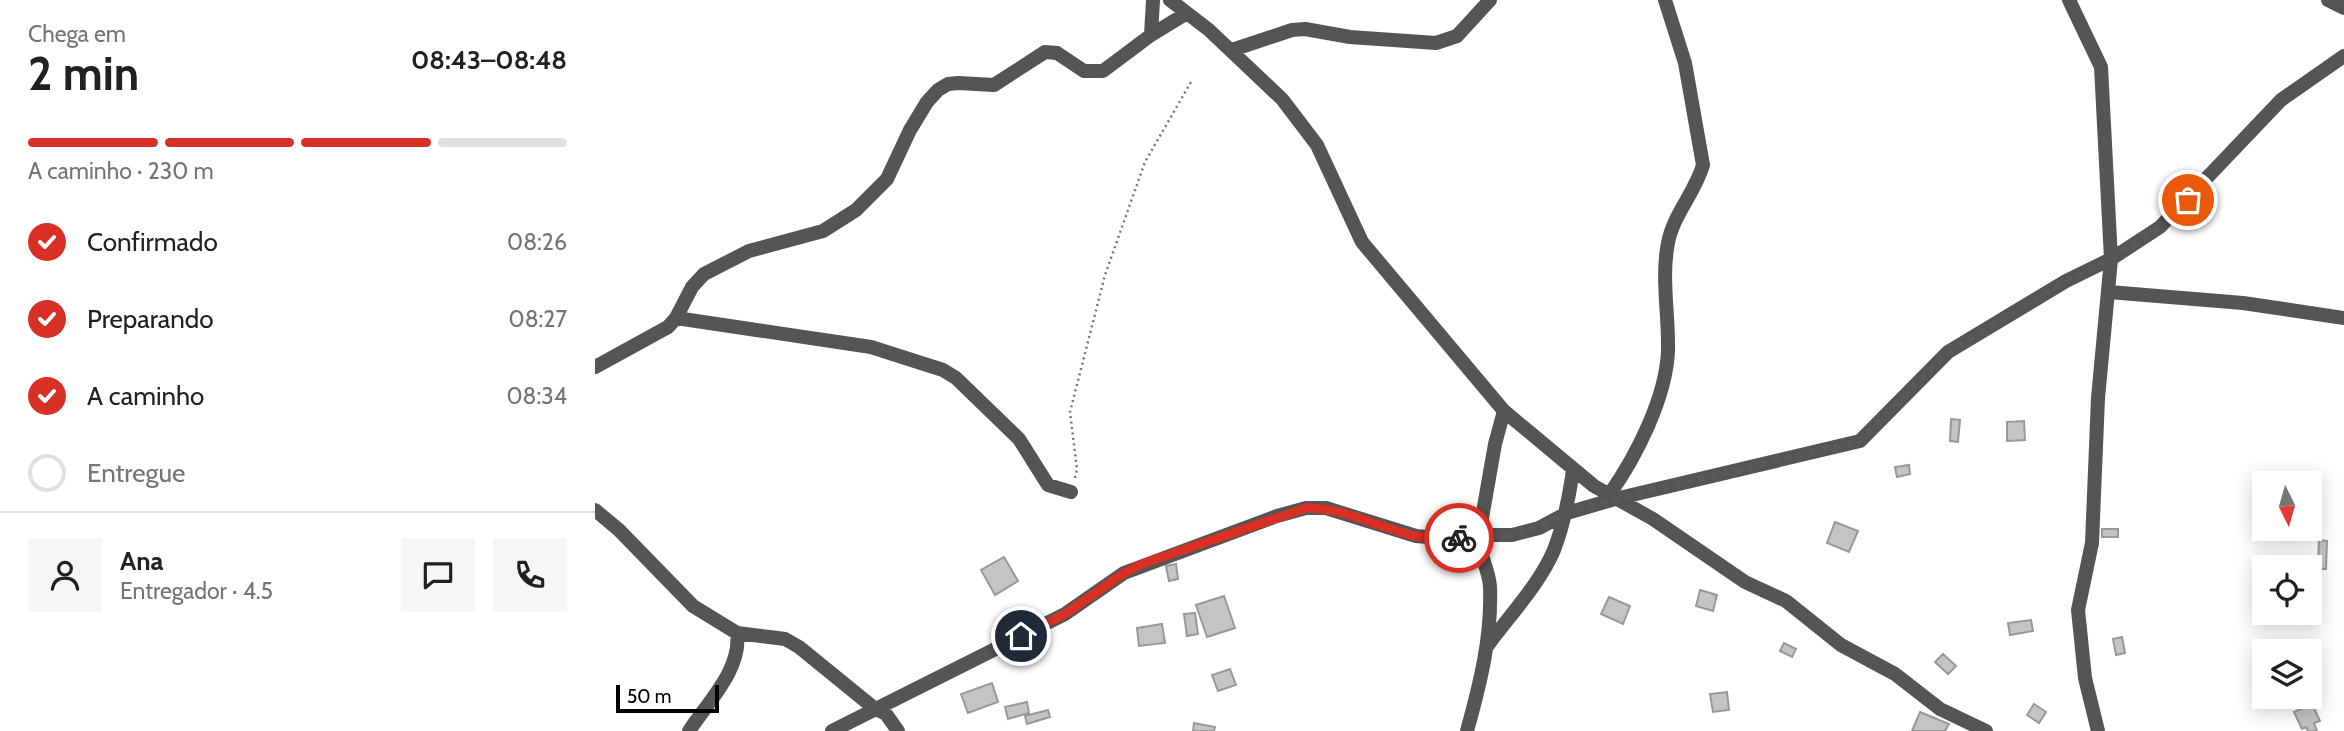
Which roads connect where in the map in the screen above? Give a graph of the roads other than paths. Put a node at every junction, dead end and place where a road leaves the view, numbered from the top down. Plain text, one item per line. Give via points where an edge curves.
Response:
1 (1153, 0) edge
2 (1170, 0) edge
3 (1490, 0) edge
4 (1665, 0) edge
5 (2069, 0) edge
6 (2328, 0) edge
7 (2344, 8) edge
8 (1187, 13) junction
9 (1151, 35) junction
10 (1232, 50) junction
11 (2344, 56) edge
12 (2111, 259) junction
13 (2109, 292) junction
14 (676, 318) junction
15 (2344, 318) edge
16 (595, 368) edge
17 (1504, 411) junction
18 (1573, 470) junction
19 (1071, 492) road end
20 (1612, 497) junction
21 (595, 510) edge
22 (1567, 513) junction
23 (1479, 535) junction
24 (737, 633) junction
25 (1487, 645) junction
26 (874, 708) junction
27 (689, 731) edge
28 (832, 731) edge
29 (898, 731) edge
30 (1467, 731) edge
31 (1986, 731) edge
32 (2098, 731) edge

1 - 9 street
2 - 8 street
3 - 10 street via 1457,36 1436,43 1304,29
4 - 20 street via 1685,63 1703,165 1667,245 1664,377 1636,452
5 - 12 street via 2101,67
6 - 7 street
8 - 9 street
8 - 10 street
9 - 14 street via 1103,71 1084,71 1057,53 1045,52 994,85 958,83 937,90 910,130 887,179 856,210 823,231 749,251 704,274
10 - 17 street via 1282,99 1317,145 1362,242 1377,262
11 - 12 street via 2281,100 2160,227
12 - 13 street
12 - 20 street via 1948,352 1860,441
13 - 15 street via 2243,303
13 - 32 street via 2098,398 2092,543 2078,610 2085,678
14 - 16 street via 659,334
14 - 19 street via 871,347 943,370 1019,439 1048,485
17 - 18 street
17 - 23 street
18 - 20 street
18 - 22 street
20 - 22 street
20 - 31 street via 1653,519 1745,582 1786,601 1841,645 1895,674 1940,709
21 - 24 street via 693,606
22 - 23 street via 1539,528 1512,535
22 - 25 street via 1545,566
23 - 25 street via 1478,550 1490,584
23 - 26 street via 1450,539 1416,536 1326,508 1277,516 1142,564 1065,614
24 - 26 street via 785,639
24 - 27 street via 734,665
25 - 30 street
26 - 28 street
26 - 29 street via 886,714

